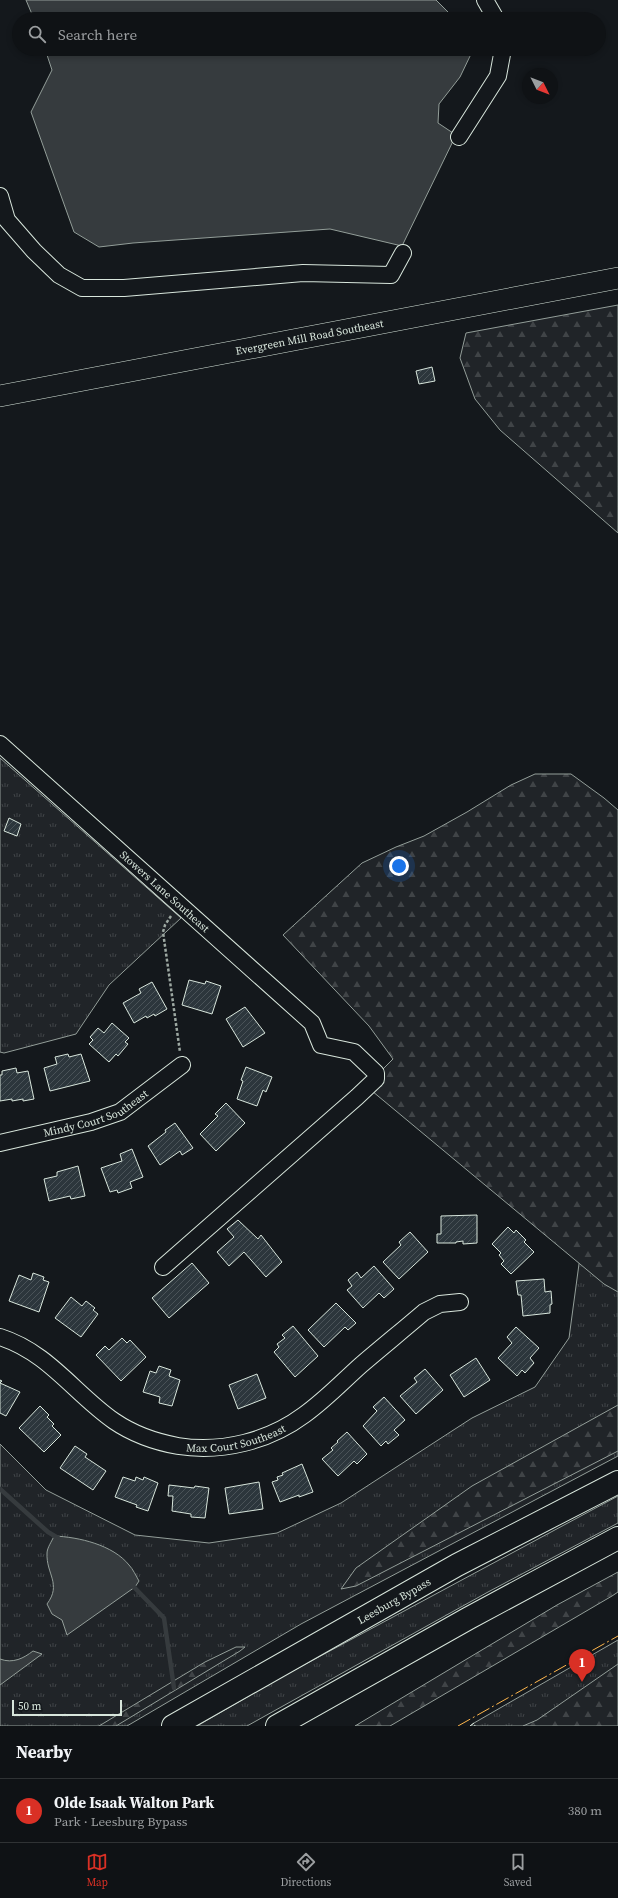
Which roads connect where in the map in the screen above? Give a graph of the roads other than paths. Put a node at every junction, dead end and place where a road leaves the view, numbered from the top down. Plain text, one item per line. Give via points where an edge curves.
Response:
1 (485, 0) edge
2 (492, 12) edge
3 (502, 56) edge
4 (459, 137) dead end
5 (0, 196) edge
6 (403, 253) dead end
7 (618, 278) edge
8 (0, 396) edge
9 (0, 744) edge
10 (182, 1065) road end
11 (0, 1143) edge
12 (163, 1267) dead end
13 (460, 1302) dead end
14 (0, 1337) edge
15 (618, 1482) edge
16 (618, 1538) edge
17 (173, 1726) edge
18 (277, 1726) edge

1 - 2 street
3 - 4 street via 498,76
5 - 6 street via 6,220 34,252 59,275 82,288 124,288 303,273 391,275
7 - 8 main road, Evergreen Mill Road Southeast
9 - 12 street, Stowers Lane Southeast via 312,1023 321,1045 354,1052 376,1073 376,1079
10 - 11 street, Mindy Court Southeast via 120,1112 90,1122
13 - 14 street, Max Court Southeast via 440,1304 424,1312 316,1405 284,1428 262,1438 214,1448 169,1444 138,1434 115,1422 95,1407 48,1363 25,1348
15 - 17 highway, Leesburg Bypass via 457,1565
16 - 18 highway

